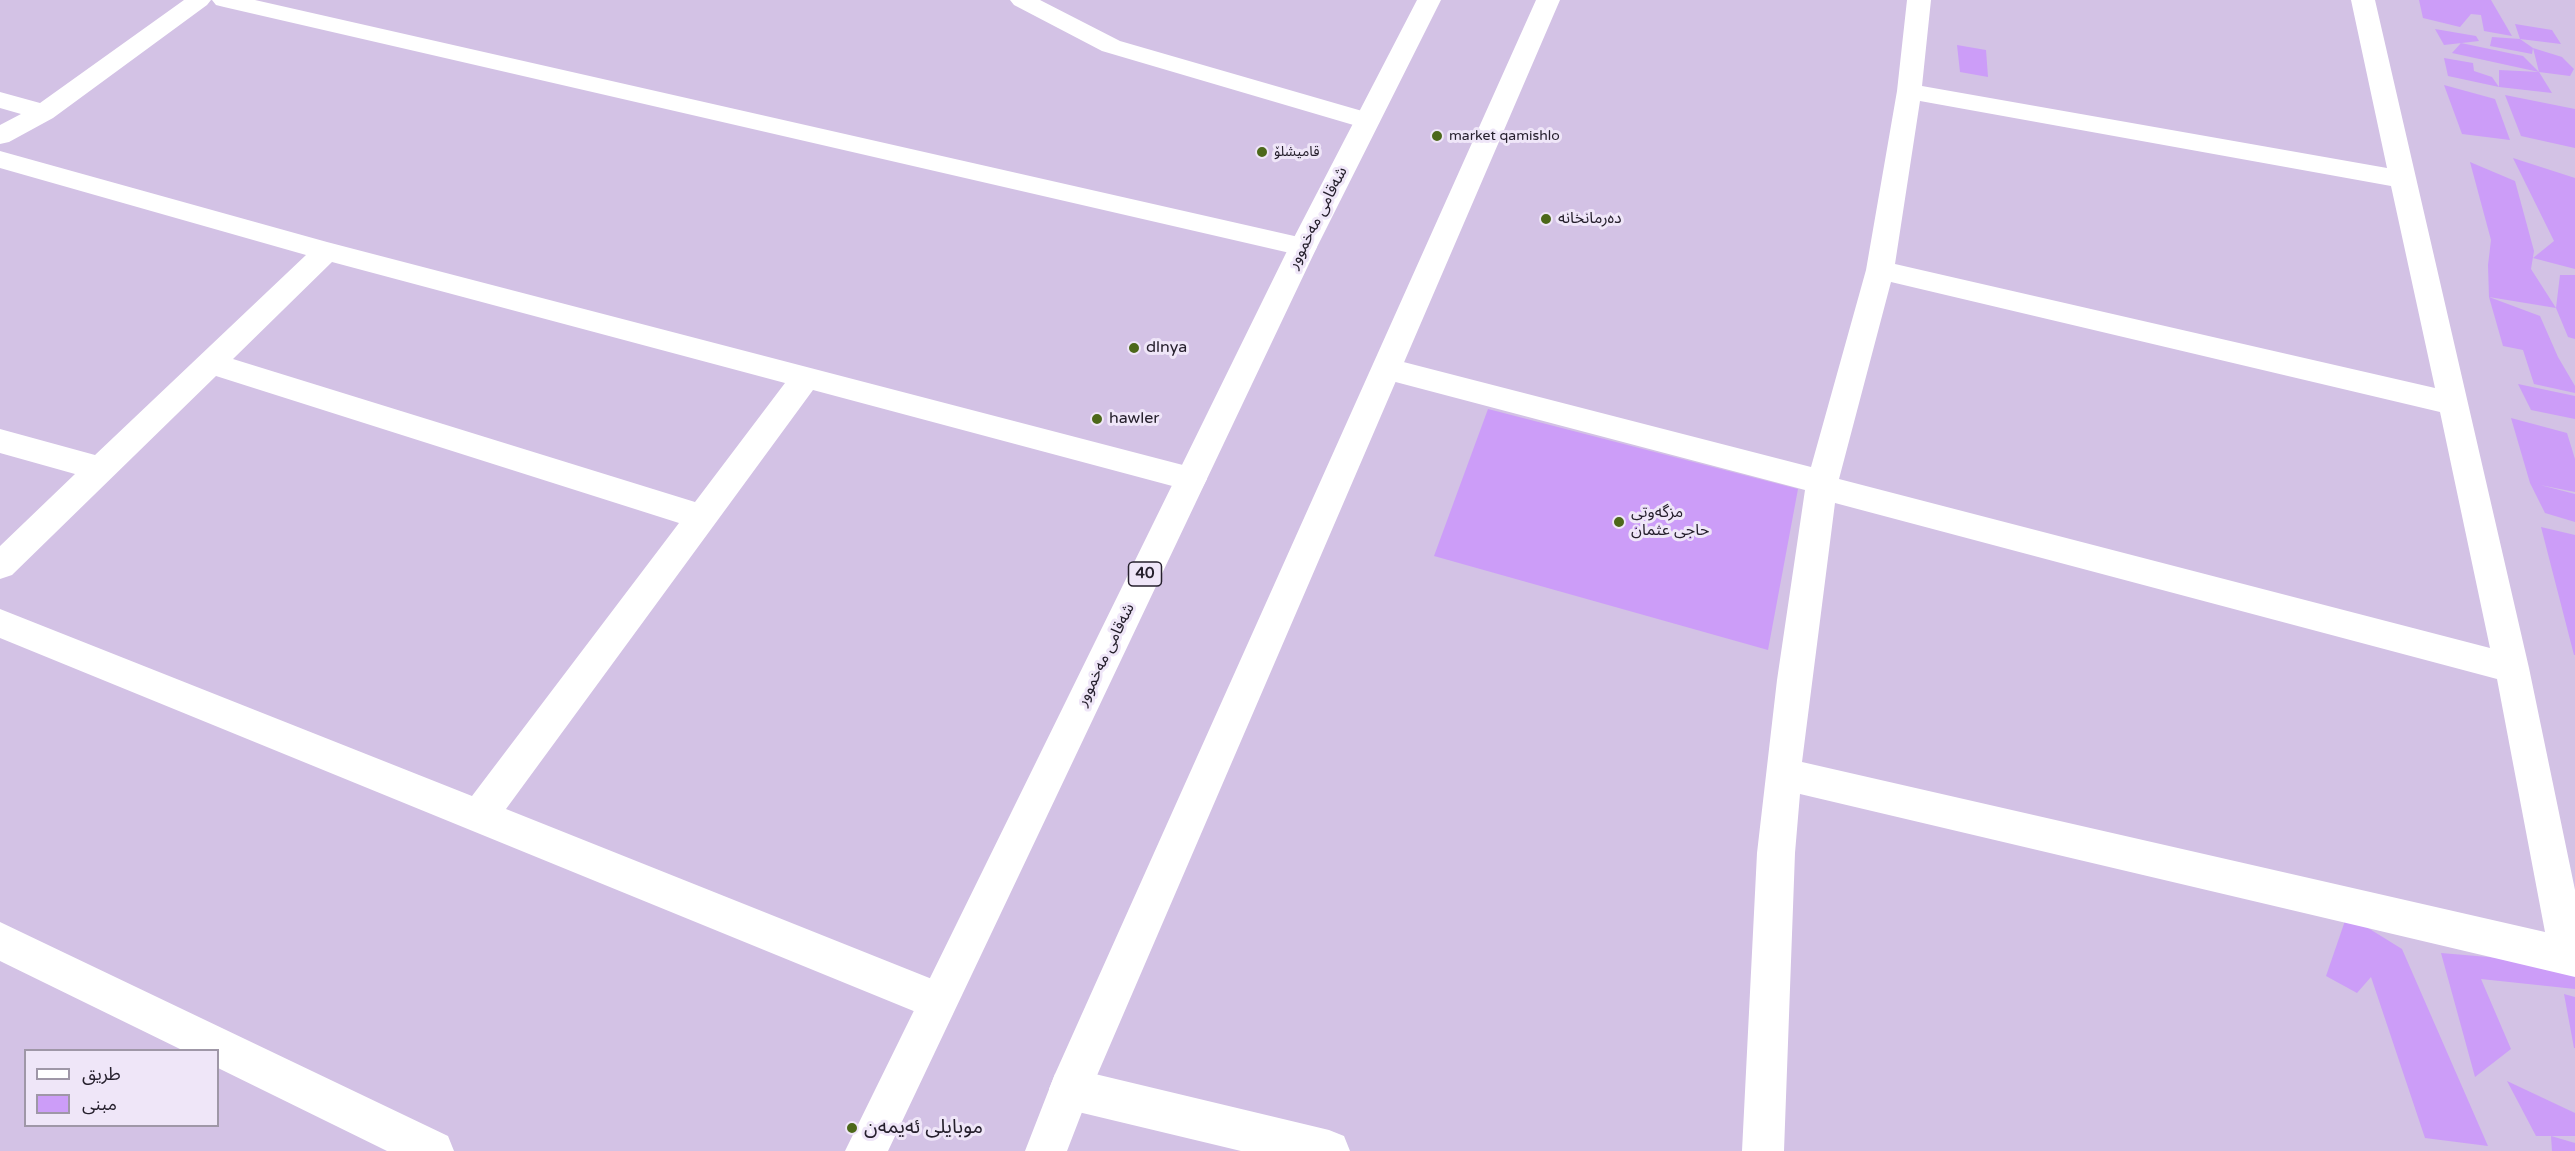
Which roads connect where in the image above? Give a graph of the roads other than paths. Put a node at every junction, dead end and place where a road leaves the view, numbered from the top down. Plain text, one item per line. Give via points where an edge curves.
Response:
1 (158, 0) edge
2 (224, 0) edge
3 (1022, 0) edge
4 (1429, 0) edge
5 (1548, 0) edge
6 (1918, 0) edge
7 (2363, 0) edge
8 (194, 4) edge
9 (1909, 92) junction
10 (0, 100) edge
11 (44, 112) junction
12 (1367, 121) junction
13 (0, 136) edge
14 (0, 159) edge
15 (2403, 179) junction
16 (1303, 247) junction
17 (327, 250) junction
18 (1880, 270) junction
19 (210, 363) junction
20 (1388, 369) junction
21 (806, 377) junction
22 (2453, 405) junction
23 (0, 441) edge
24 (100, 469) junction
25 (1191, 479) junction
26 (1822, 485) junction
27 (701, 517) junction
28 (0, 566) edge
29 (0, 623) edge
30 (2512, 668) junction
31 (1782, 774) junction
32 (479, 816) junction
33 (0, 941) edge
34 (2572, 957) edge
35 (939, 1001) junction
36 (1070, 1089) junction
37 (433, 1151) edge
38 (866, 1151) edge
39 (1046, 1151) edge
40 (1329, 1151) edge
41 (1763, 1151) edge

1 - 8 main road
2 - 16 main road
3 - 12 main road via 1111,46
4 - 12 main road, شەقامی مەخموور / 40
5 - 20 main road
6 - 9 main road
7 - 15 main road
8 - 11 main road
9 - 15 main road
9 - 18 main road
10 - 11 main road
11 - 13 main road
12 - 16 main road, شەقامی مەخموور / 40
14 - 17 main road
15 - 22 main road
16 - 25 main road, شەقامی مەخموور / 40
17 - 19 main road
17 - 21 main road
18 - 22 main road
18 - 26 main road
19 - 24 main road
19 - 27 main road
20 - 26 main road
20 - 36 main road
21 - 25 main road
21 - 27 main road
22 - 30 main road
23 - 24 main road
24 - 28 main road
25 - 35 main road, شەقامی مەخموور / 40
26 - 30 main road
26 - 31 main road
27 - 32 main road
29 - 32 main road
30 - 34 main road
31 - 34 main road
31 - 41 main road
32 - 35 main road
33 - 37 main road
35 - 38 main road, شەقامی مەخموور / 40
36 - 39 main road
36 - 40 main road

